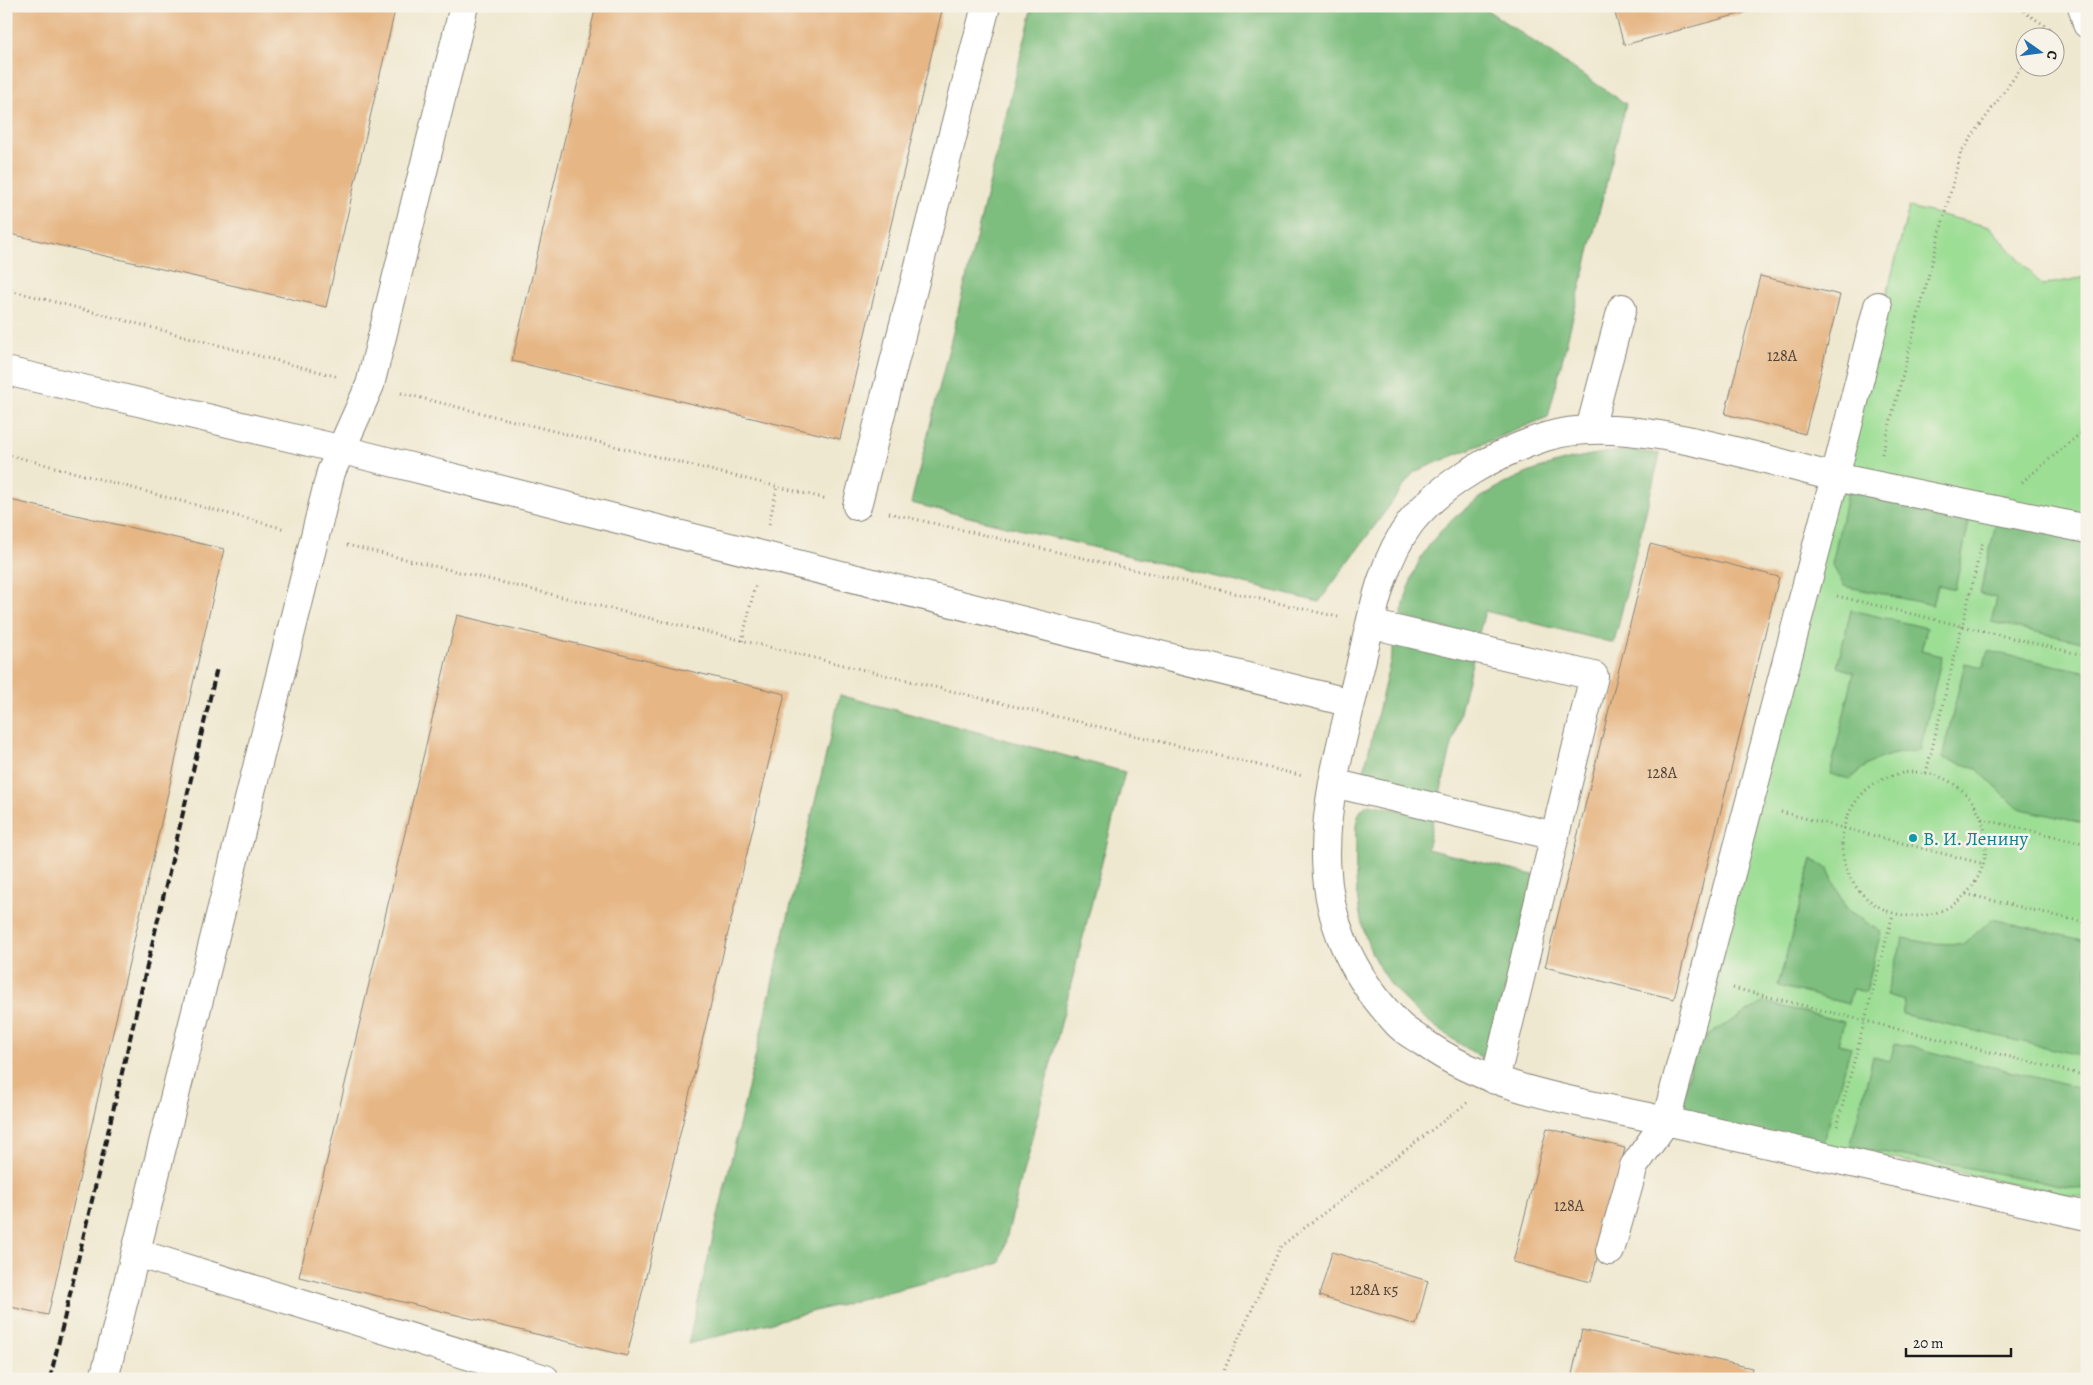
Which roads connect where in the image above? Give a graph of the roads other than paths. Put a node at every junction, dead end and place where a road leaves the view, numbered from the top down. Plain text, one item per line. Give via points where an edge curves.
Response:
1 (464, 6) edge
2 (986, 6) edge
3 (1878, 306) dead end
4 (1622, 308) dead end
5 (6, 371) edge
6 (1590, 429) junction
7 (339, 449) junction
8 (1835, 477) junction
9 (857, 506) road end
10 (2087, 530) edge
11 (1370, 624) junction
12 (1351, 703) junction
13 (1332, 783) junction
14 (1555, 836) junction
15 (1495, 1080) junction
16 (1666, 1121) junction
17 (2087, 1216) edge
18 (1610, 1251) dead end
19 (136, 1253) junction
20 (104, 1379) edge
21 (545, 1379) edge

1 - 7 lane via 370,385 356,420
2 - 9 lane
3 - 8 lane
4 - 6 lane
5 - 7 lane
6 - 8 lane via 1679,439
6 - 11 lane via 1546,437 1515,450 1470,471 1435,497 1411,523 1388,564
7 - 12 lane
7 - 19 lane via 330,472
8 - 10 lane
8 - 16 lane
11 - 12 lane
11 - 14 lane via 1594,676
12 - 13 lane
13 - 14 lane
13 - 15 lane via 1325,863 1332,912 1350,959 1372,994 1400,1026 1438,1053
14 - 15 lane
15 - 16 lane
16 - 17 lane
16 - 18 lane via 1634,1166
19 - 20 lane
19 - 21 lane

